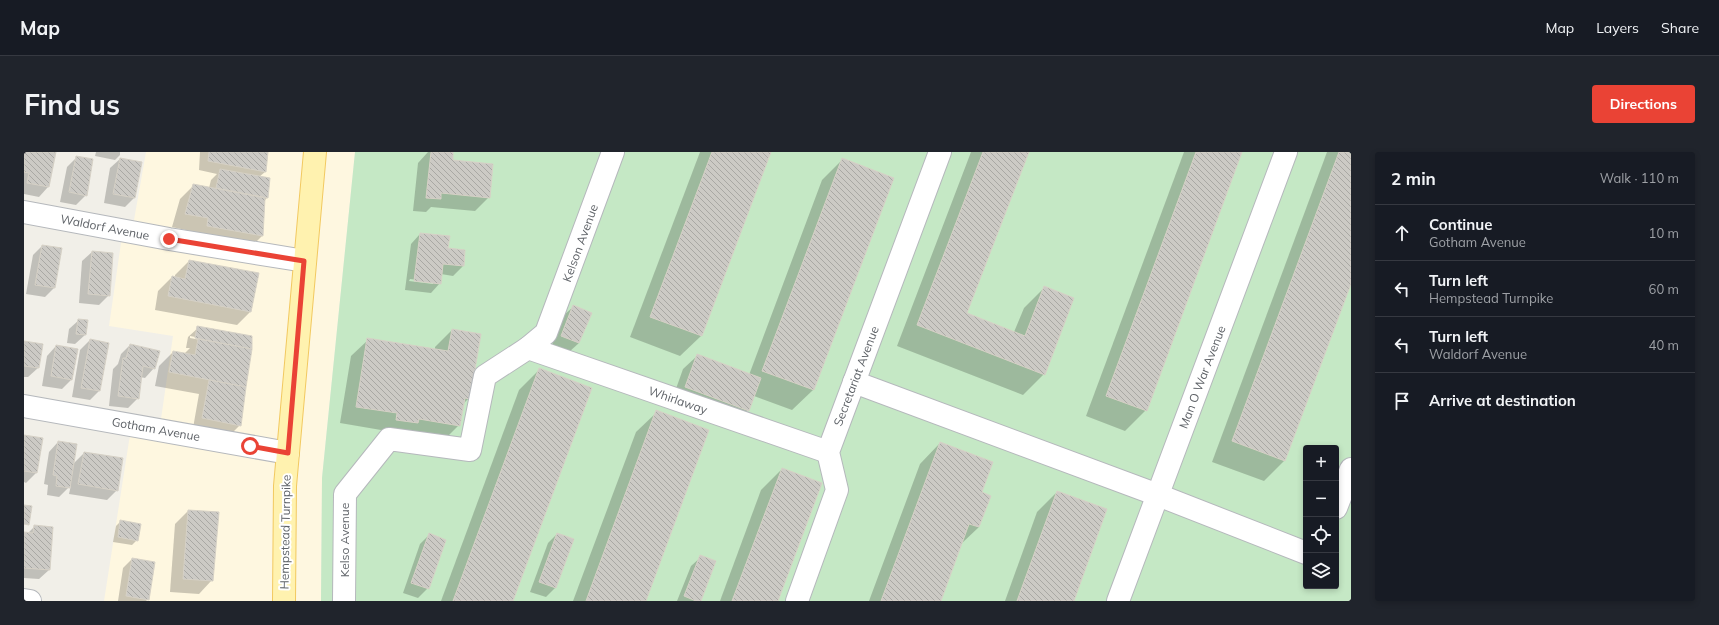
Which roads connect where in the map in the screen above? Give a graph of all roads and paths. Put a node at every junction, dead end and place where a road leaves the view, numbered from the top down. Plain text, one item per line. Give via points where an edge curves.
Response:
1 (315, 152) edge
2 (613, 152) edge
3 (940, 152) edge
4 (1286, 152) edge
5 (24, 212) edge
6 (304, 261) junction
7 (546, 333) joint
8 (528, 348) junction
9 (854, 382) junction
10 (24, 406) edge
11 (828, 452) junction
12 (288, 453) junction
13 (1351, 469) edge
14 (1158, 495) junction
15 (1339, 500) edge
16 (1303, 552) edge
17 (24, 600) edge
18 (30, 601) edge
19 (284, 601) edge
20 (344, 601) edge
21 (797, 601) edge
22 (1118, 601) edge

1 - 6 main road, Hempstead Turnpike
2 - 7 street, Kelson Avenue
3 - 9 street, Secretariat Avenue
4 - 14 street, Man O War Avenue
5 - 6 street, Waldorf Avenue
6 - 12 main road, Hempstead Turnpike
7 - 8 street, Kelso Avenue
8 - 11 street, Whirlaway
8 - 20 street, Kelso Avenue via 485,376 470,450 389,439 345,494
9 - 11 street, Secretariat Avenue
9 - 14 street
10 - 12 street, Gotham Avenue
11 - 21 street via 838,490
12 - 19 main road, Hempstead Turnpike
13 - 15 street
14 - 16 street
14 - 22 street, Man O War Avenue
17 - 18 street

